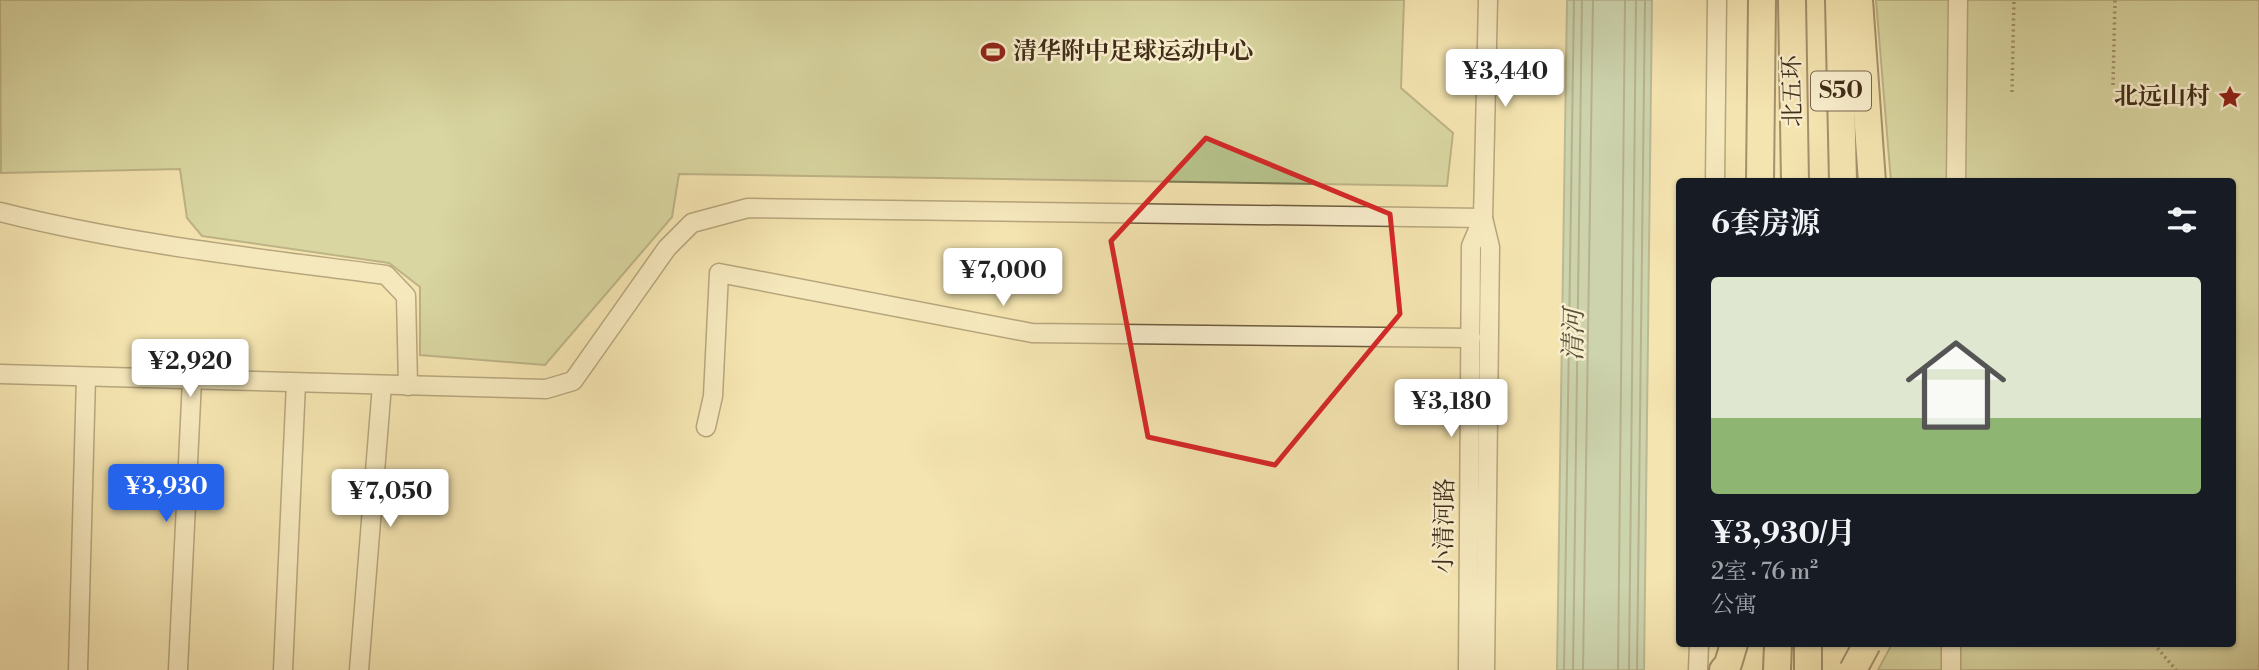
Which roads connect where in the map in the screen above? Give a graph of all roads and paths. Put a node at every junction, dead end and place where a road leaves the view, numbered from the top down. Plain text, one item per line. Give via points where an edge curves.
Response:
1 (1488, 0) edge
2 (1717, 0) edge
3 (1762, 0) edge
4 (1792, 0) edge
5 (1839, 0) edge
6 (1859, 0) edge
7 (1958, 0) edge
8 (2014, 0) edge
9 (2115, 0) edge
10 (2113, 85) dead end
11 (2012, 92) dead end
12 (1715, 178) edge
13 (1760, 178) edge
14 (1794, 178) edge
15 (1843, 178) edge
16 (1872, 178) edge
17 (1956, 178) edge
18 (0, 212) edge
19 (1483, 218) junction
20 (1471, 338) junction
21 (0, 374) edge
22 (86, 377) junction
23 (192, 380) junction
24 (296, 383) junction
25 (382, 385) junction
26 (408, 386) junction
27 (706, 427) dead end
28 (1699, 647) edge
29 (1778, 647) edge
30 (1808, 647) edge
31 (1854, 647) edge
32 (1866, 647) edge
33 (1951, 647) edge
34 (2157, 647) edge
35 (78, 670) edge
36 (178, 670) edge
37 (283, 670) edge
38 (359, 670) edge
39 (1468, 670) edge
40 (1485, 670) edge
41 (1698, 670) edge
42 (1777, 670) edge
43 (1808, 670) edge
44 (1854, 670) edge
45 (1951, 670) edge
46 (2176, 670) edge

1 - 19 street, 小清河路
2 - 12 street
3 - 13 highway
4 - 14 highway, 北五环 / S50
5 - 15 highway, 北五环 / S50
6 - 16 highway
7 - 17 street
8 - 11 path
9 - 10 path
18 - 26 street via 162,245 386,275 406,296
19 - 20 street, 小清河路 via 1471,246
19 - 26 street via 748,208 692,223 667,248 573,381 546,389
19 - 40 street, 小清河路 via 1490,247
20 - 27 street via 1032,333 719,273 713,396
20 - 39 street, 小清河路
21 - 22 street
22 - 23 street
22 - 35 street
23 - 24 street
23 - 36 street
24 - 25 street
24 - 37 street
25 - 26 street
25 - 38 street
28 - 41 street
29 - 42 highway
30 - 43 highway
31 - 44 highway
32 - 44 highway, bridge
33 - 45 street
34 - 46 path

